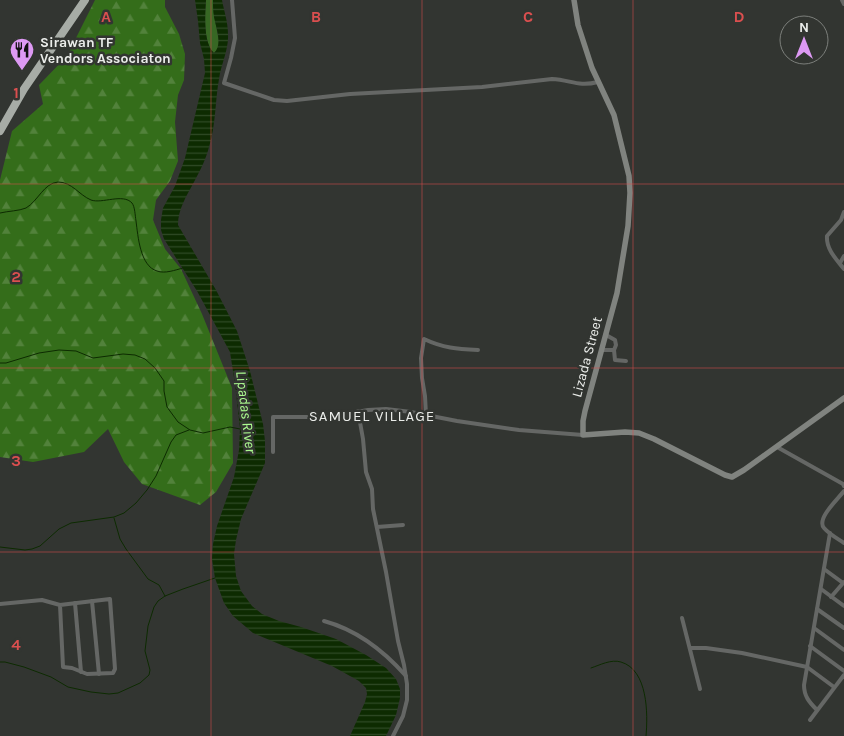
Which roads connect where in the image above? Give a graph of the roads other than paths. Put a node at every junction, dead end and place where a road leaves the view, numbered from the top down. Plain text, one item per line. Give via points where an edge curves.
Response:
1 (85, 0) edge
2 (232, 0) edge
3 (574, 0) edge
4 (598, 82) junction
5 (0, 131) edge
6 (844, 212) edge
7 (844, 256) edge
8 (840, 264) junction
9 (844, 269) edge
10 (606, 335) junction
11 (478, 350) dead end
12 (602, 350) junction
13 (614, 350) junction
14 (626, 361) dead end
15 (844, 398) edge
16 (358, 411) junction
17 (426, 415) junction
18 (582, 435) junction
19 (777, 446) junction
20 (273, 452) dead end
21 (844, 486) edge
22 (844, 491) edge
23 (403, 525) dead end
24 (377, 527) junction
25 (830, 533) junction
26 (844, 543) edge
27 (824, 569) junction
28 (843, 583) edge
29 (821, 589) junction
30 (832, 597) junction
31 (92, 601) junction
32 (75, 603) junction
33 (0, 604) edge
34 (60, 605) junction
35 (844, 606) edge
36 (817, 609) junction
37 (682, 618) dead end
38 (324, 621) dead end
39 (814, 628) junction
40 (844, 628) edge
41 (810, 646) junction
42 (690, 648) junction
43 (844, 650) edge
44 (807, 667) junction
45 (81, 672) junction
46 (844, 673) edge
47 (99, 674) junction
48 (406, 676) junction
49 (834, 686) junction
50 (700, 689) dead end
51 (816, 710) junction
52 (810, 720) dead end
53 (393, 736) edge

1 - 5 highway
2 - 4 street via 235,38 224,84 274,100 482,87 552,79 585,85
3 - 4 street, Lizada Street via 578,25
4 - 10 street, Lizada Street via 614,115 630,193 617,293
6 - 8 street via 826,239
7 - 8 street
8 - 9 street
10 - 12 street, Lizada Street
10 - 13 street via 614,340
11 - 17 street via 437,346 424,339 421,358
12 - 13 street
12 - 18 street, Lizada Street via 585,411
13 - 14 street via 615,360
15 - 19 street
16 - 17 street via 386,409
16 - 20 street via 329,417 273,417
16 - 24 street
17 - 18 street via 519,430
18 - 19 street via 639,433 730,476 738,474
19 - 21 street
22 - 25 street via 822,519 822,525
23 - 24 street
24 - 48 street
25 - 26 street
25 - 27 street
27 - 28 street
27 - 29 street
28 - 30 street
29 - 30 street
29 - 36 street
30 - 35 street
31 - 32 street
31 - 47 street
31 - 47 street via 110,599 115,669 111,674
32 - 34 street
32 - 45 street
33 - 34 street via 42,600
34 - 45 street via 63,667
36 - 39 street
36 - 40 street
37 - 42 street
38 - 48 street via 337,624 362,638 381,651
39 - 41 street
39 - 43 street
41 - 44 street
41 - 46 street
42 - 44 street via 733,651
42 - 50 street
44 - 49 street
44 - 51 street via 804,692
45 - 47 street
46 - 49 street
48 - 53 street via 407,700
49 - 51 street
51 - 52 street

